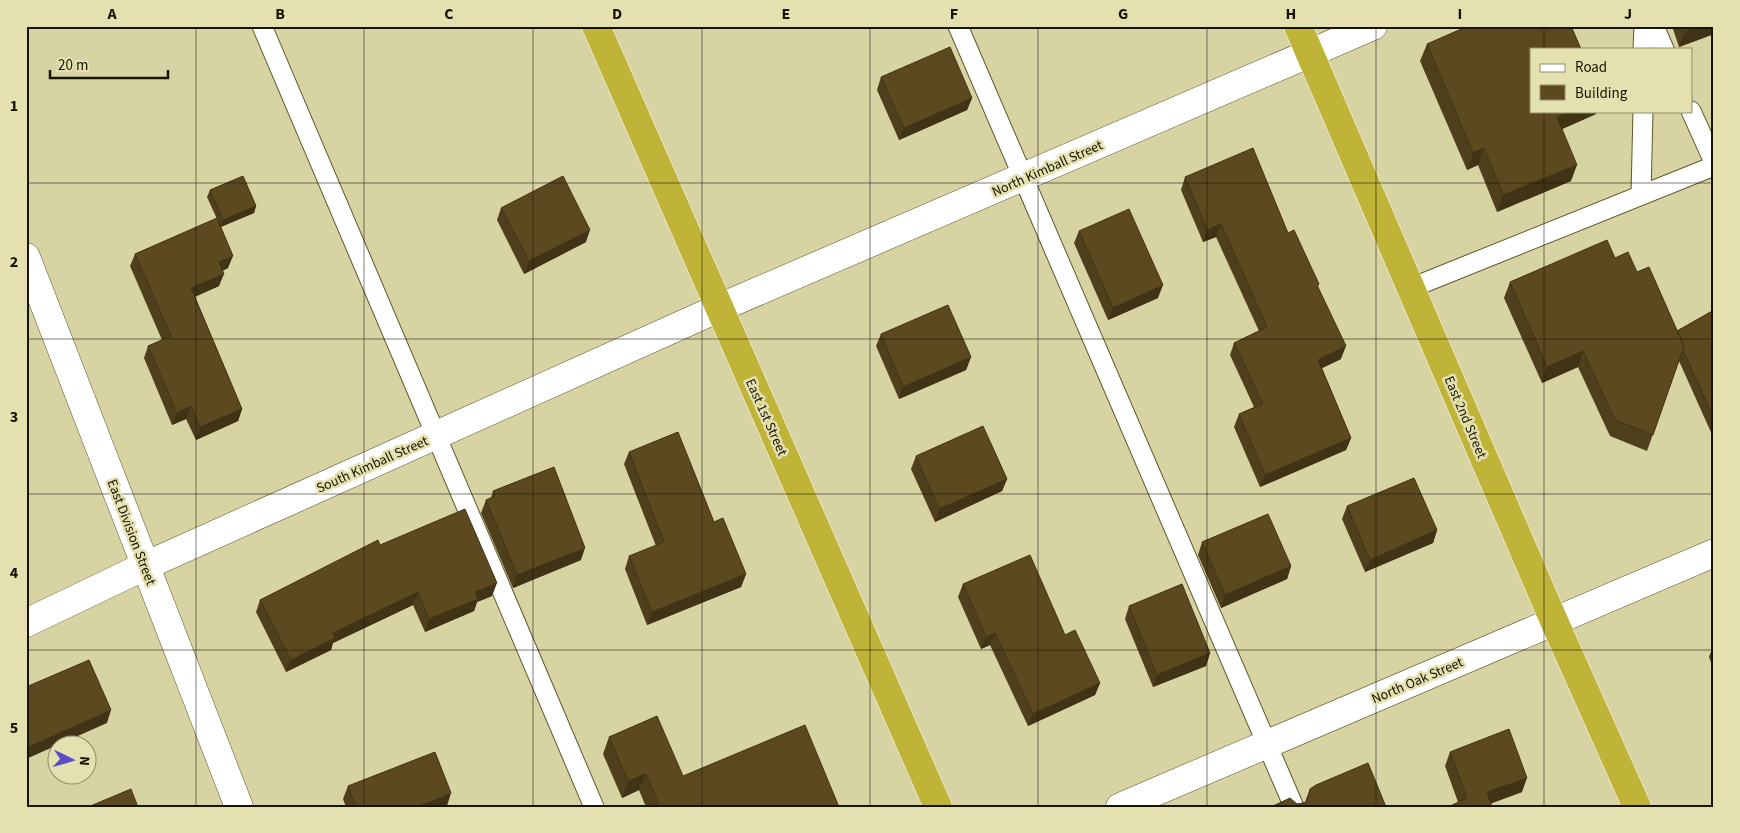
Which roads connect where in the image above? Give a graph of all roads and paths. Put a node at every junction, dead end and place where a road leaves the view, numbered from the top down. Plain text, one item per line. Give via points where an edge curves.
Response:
1 (262, 26) edge
2 (596, 26) edge
3 (958, 26) edge
4 (1298, 26) edge
5 (1373, 26) edge
6 (1644, 26) edge
7 (1654, 26) edge
8 (1644, 48) edge
9 (1664, 48) edge
10 (1310, 53) junction
11 (1642, 112) edge
12 (1691, 112) edge
13 (1714, 162) edge
14 (1714, 166) edge
15 (1024, 179) junction
16 (1641, 195) junction
17 (26, 257) edge
18 (1411, 288) junction
19 (720, 308) junction
20 (435, 436) junction
21 (1714, 553) edge
22 (145, 566) junction
23 (1554, 621) junction
24 (26, 623) edge
25 (1266, 744) junction
26 (239, 807) edge
27 (594, 807) edge
28 (938, 807) edge
29 (1120, 807) edge
30 (1294, 807) edge
31 (1636, 807) edge

1 - 20 lane
2 - 19 highway, East 1st Street
3 - 15 lane
4 - 10 highway, East 2nd Street
5 - 10 street, North Kimball Street
6 - 8 lane
7 - 9 lane
10 - 15 street, North Kimball Street
10 - 18 highway, East 2nd Street
11 - 16 lane
12 - 13 lane
14 - 16 lane
15 - 19 street, North Kimball Street
15 - 25 lane
16 - 18 lane
17 - 22 street, East Division Street
18 - 23 highway, East 2nd Street
19 - 20 street, South Kimball Street
19 - 28 highway, East 1st Street
20 - 22 street, South Kimball Street
20 - 27 lane
21 - 23 street, North Oak Street
22 - 24 street, South Kimball Street
22 - 26 street, East Division Street
23 - 25 street, North Oak Street
23 - 31 highway, East 2nd Street
25 - 29 street, North Oak Street
25 - 30 lane

